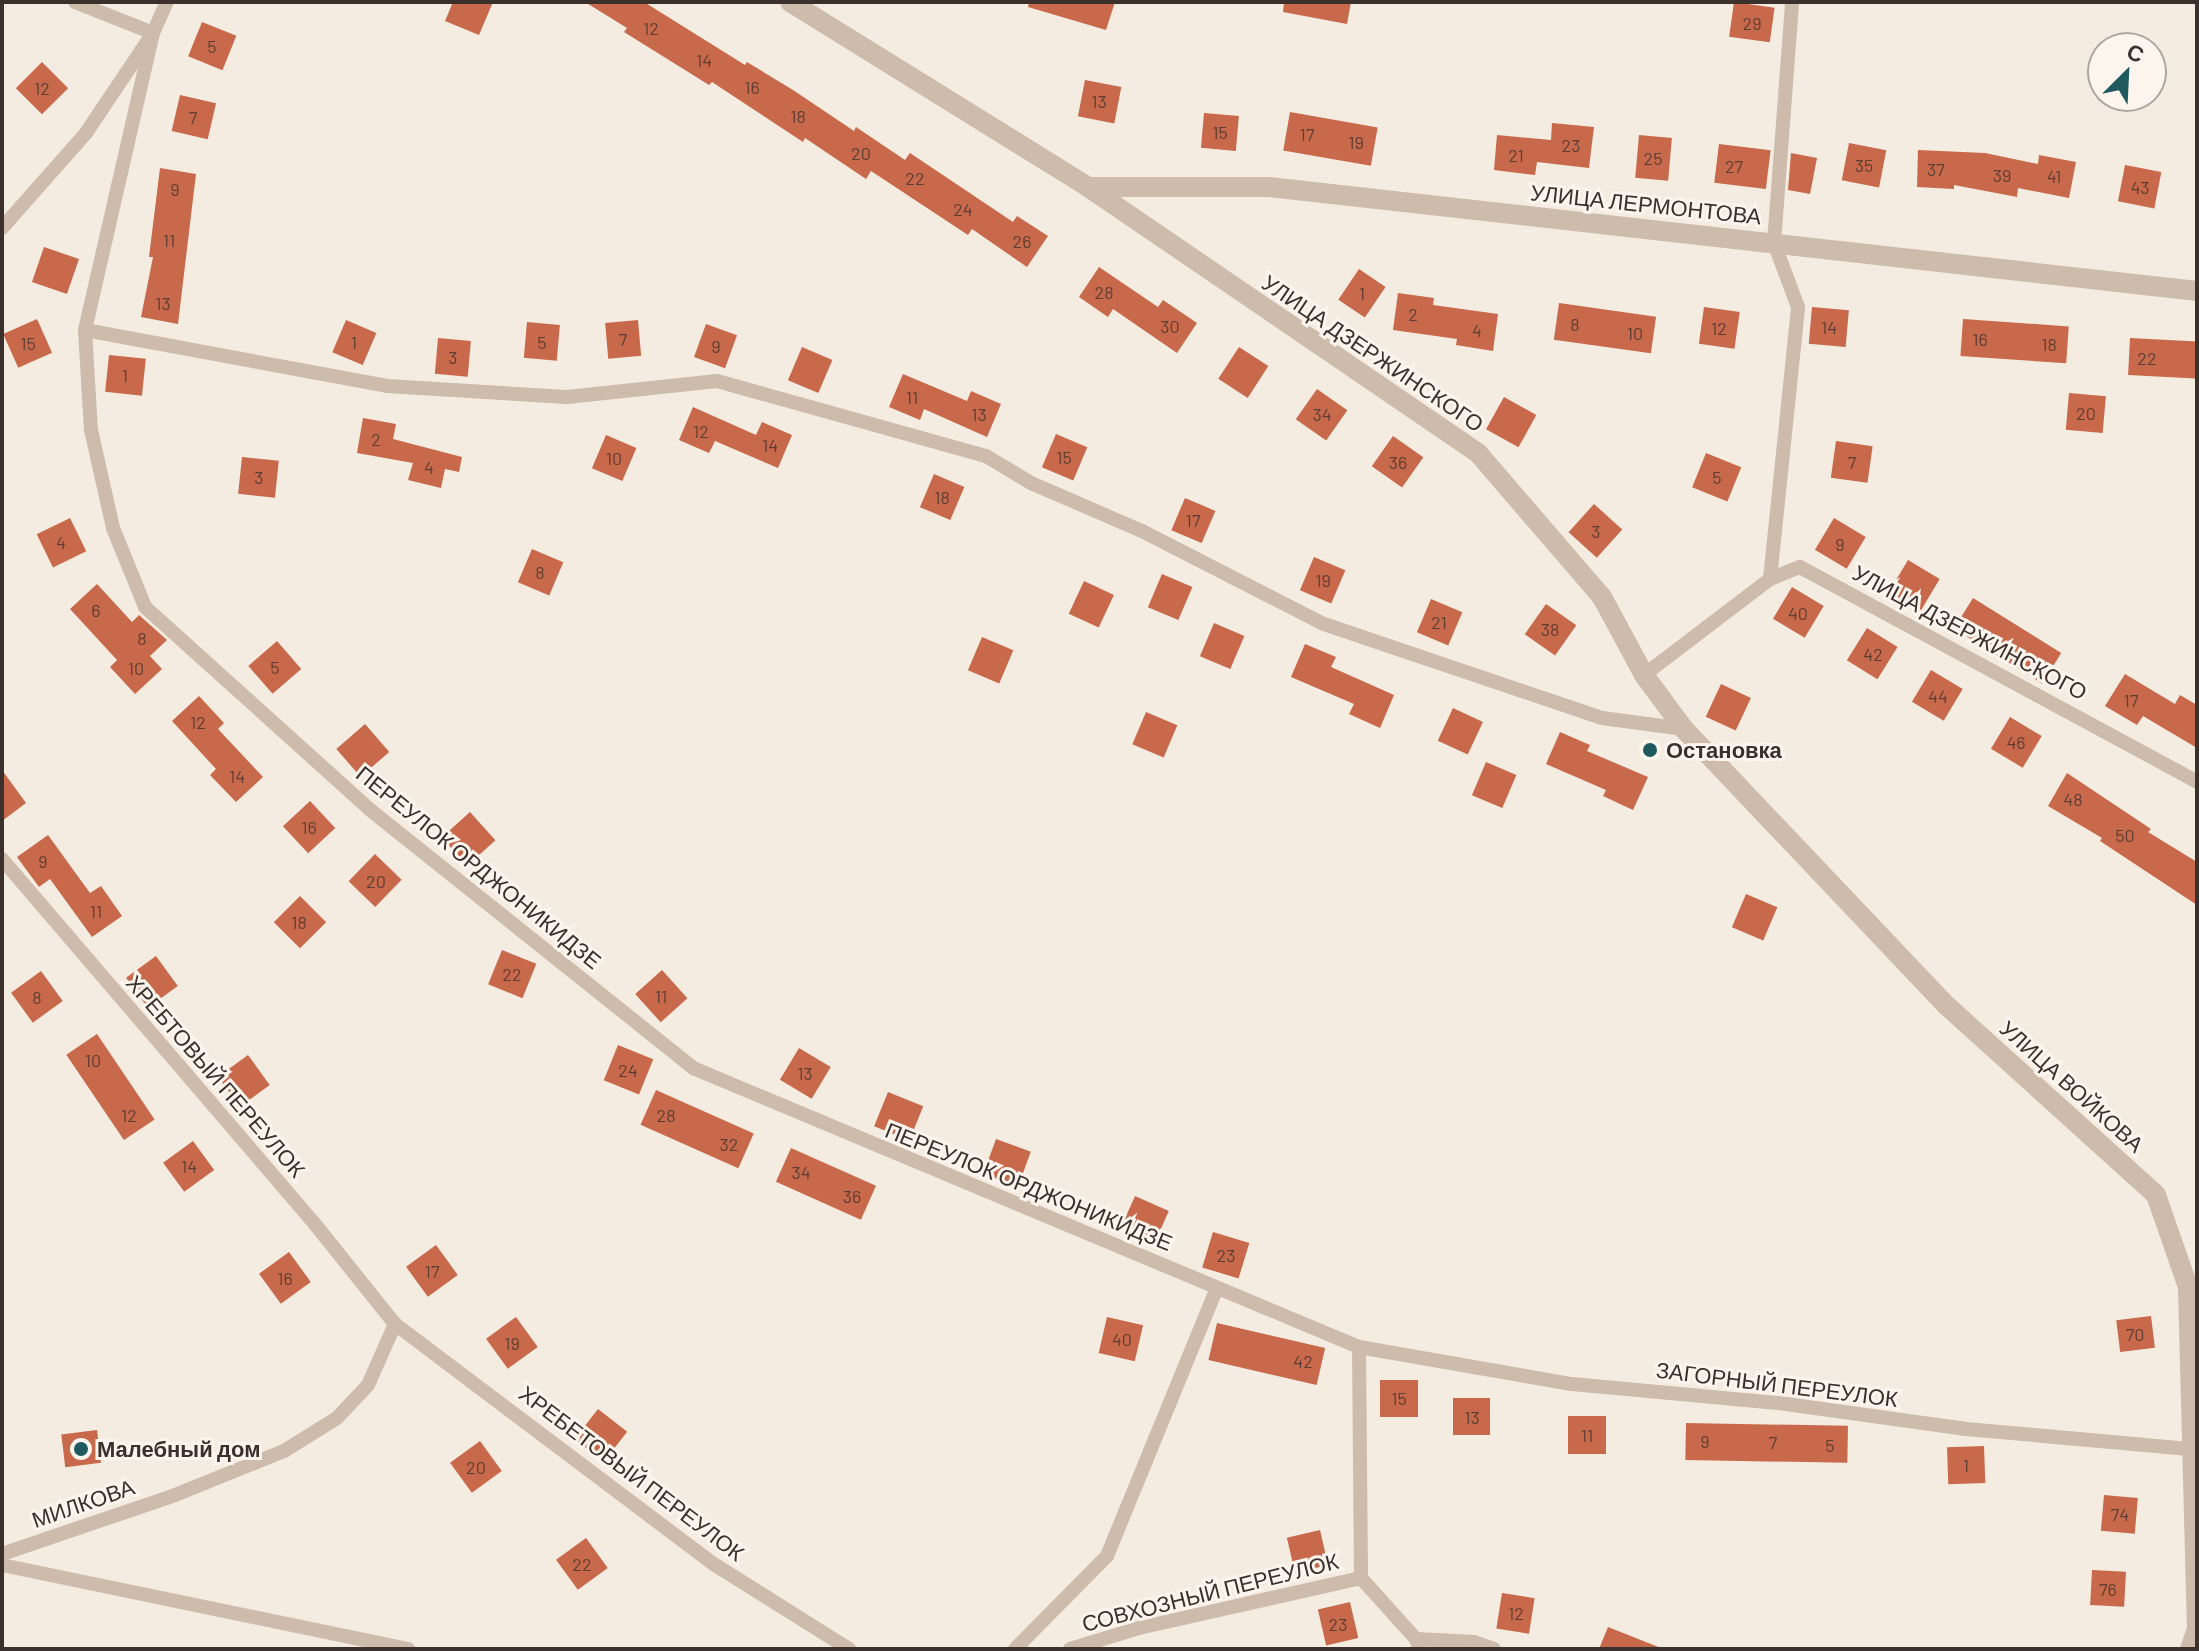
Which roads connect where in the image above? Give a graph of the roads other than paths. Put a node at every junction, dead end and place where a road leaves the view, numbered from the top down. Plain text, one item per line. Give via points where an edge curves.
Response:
1 (75, 2) edge
2 (167, 2) edge
3 (790, 2) edge
4 (1792, 2) edge
5 (153, 33) junction
6 (1088, 187) junction
7 (2, 228) edge
8 (1774, 243) junction
9 (2197, 291) edge
10 (85, 330) junction
11 (1770, 579) junction
12 (1644, 675) junction
13 (1684, 729) junction
14 (2197, 782) edge
15 (2, 859) edge
16 (1217, 1288) junction
17 (395, 1324) junction
18 (1359, 1347) junction
19 (2192, 1449) junction
20 (2, 1554) edge
21 (2, 1565) edge
22 (1361, 1578) junction
23 (1418, 1644) edge
24 (408, 1649) edge
25 (849, 1649) edge
26 (1015, 1649) edge
27 (1070, 1649) edge
28 (1494, 1649) edge
29 (2190, 1649) edge

1 - 5 lane
2 - 5 lane
3 - 6 street, УЛИЦА ДЗЕРЖИНСКОГО
4 - 8 lane
5 - 7 lane via 86,133
5 - 10 lane, ПЕРЕУЛОК ОРДЖОНИКИДЗЕ
6 - 8 street, УЛИЦА ЛЕРМОНТОВА via 1269,187
6 - 12 street, УЛИЦА ДЗЕРЖИНСКОГО via 1478,453 1602,597
8 - 9 street, УЛИЦА ЛЕРМОНТОВА
8 - 11 lane via 1798,307
10 - 13 lane via 387,386 567,397 717,381 986,456 1031,483 1142,531 1324,624 1602,718
10 - 16 lane, ПЕРЕУЛОК ОРДЖОНИКИДЗЕ via 91,430 113,528 145,607 369,809 693,1068
11 - 12 lane, УЛИЦА ДЗЕРЖИНСКОГО
11 - 14 lane, УЛИЦА ДЗЕРЖИНСКОГО via 1800,567
12 - 13 street, УЛИЦА ВОЙКОВА
13 - 19 street, УЛИЦА ВОЙКОВА via 1946,1005 2156,1195 2188,1287
15 - 17 lane, ХРЕБТОВЫЙ ПЕРЕУЛОК
16 - 18 lane, ПЕРЕУЛОК ОРДЖОНИКИДЗЕ
16 - 26 lane via 1107,1556
17 - 20 lane, МИЛКОВА via 368,1385 337,1418 284,1451
17 - 25 lane, ХРЕБЕТОВЫЙ ПЕРЕУЛОК via 712,1563
18 - 19 lane, ЗАГОРНЫЙ ПЕРЕУЛОК via 1572,1384
18 - 22 lane, СОВХОЗНЫЙ ПЕРЕУЛОК
19 - 29 street, УЛИЦА ВОЙКОВА via 2197,1629
21 - 24 lane
22 - 23 lane, СОВХОЗНЫЙ ПЕРЕУЛОК
22 - 27 lane, СОВХОЗНЫЙ ПЕРЕУЛОК via 1139,1628
23 - 28 lane, СОВХОЗНЫЙ ПЕРЕУЛОК via 1474,1642

